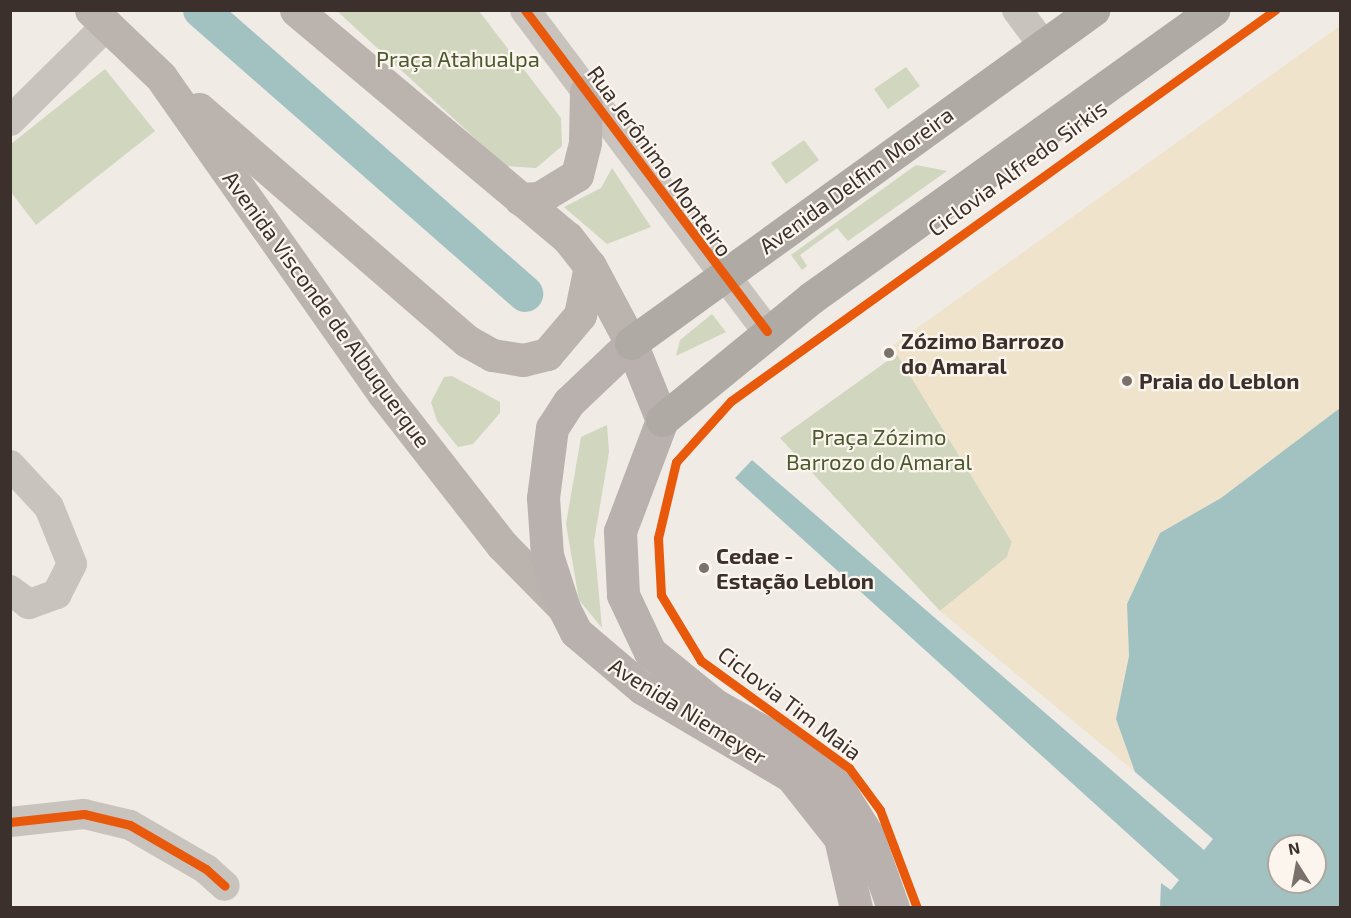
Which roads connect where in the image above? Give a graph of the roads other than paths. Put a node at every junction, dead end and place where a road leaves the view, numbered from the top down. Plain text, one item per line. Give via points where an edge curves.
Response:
1 (296, 10) edge
2 (525, 10) edge
3 (1017, 10) edge
4 (1093, 10) edge
5 (1213, 10) edge
6 (99, 18) edge
7 (1043, 45) junction
8 (161, 77) junction
9 (586, 92) junction
10 (10, 121) edge
11 (520, 199) junction
12 (590, 266) junction
13 (722, 278) junction
14 (767, 332) junction
15 (631, 343) junction
16 (569, 402) joint
17 (662, 420) junction
18 (10, 465) edge
19 (10, 590) edge
20 (564, 608) junction
21 (10, 822) edge
22 (225, 886) dead end
23 (856, 908) edge
24 (893, 908) edge

1 - 11 main road
2 - 9 street, Rua Jerônimo Monteiro
3 - 7 street
4 - 7 highway, Avenida Delfim Moreira
5 - 14 highway
6 - 8 main road, Avenida Visconde de Albuquerque
6 - 10 street
7 - 13 highway, Avenida Delfim Moreira
8 - 12 main road via 467,340 492,355 523,360 547,354 580,315
8 - 20 main road, Avenida Visconde de Albuquerque via 384,394 502,545
9 - 11 main road via 585,142 577,175 539,198
9 - 13 street, Rua Jerônimo Monteiro
11 - 12 main road via 567,237
12 - 15 main road
13 - 14 street, Rua Jerônimo Monteiro
13 - 15 highway, Avenida Delfim Moreira
14 - 17 highway
15 - 16 main road, Avenida Delfim Moreira
15 - 17 main road
16 - 20 main road, Avenida Niemeyer via 552,429 543,498 548,555
17 - 24 main road, Avenida Niemeyer via 620,531 623,594 650,652 715,705 800,752 837,786 867,834
18 - 19 street via 50,507 72,564 67,582 57,594 29,604
20 - 23 main road, Avenida Niemeyer via 583,639 642,688 791,776 840,838
21 - 22 street via 84,814 130,825

